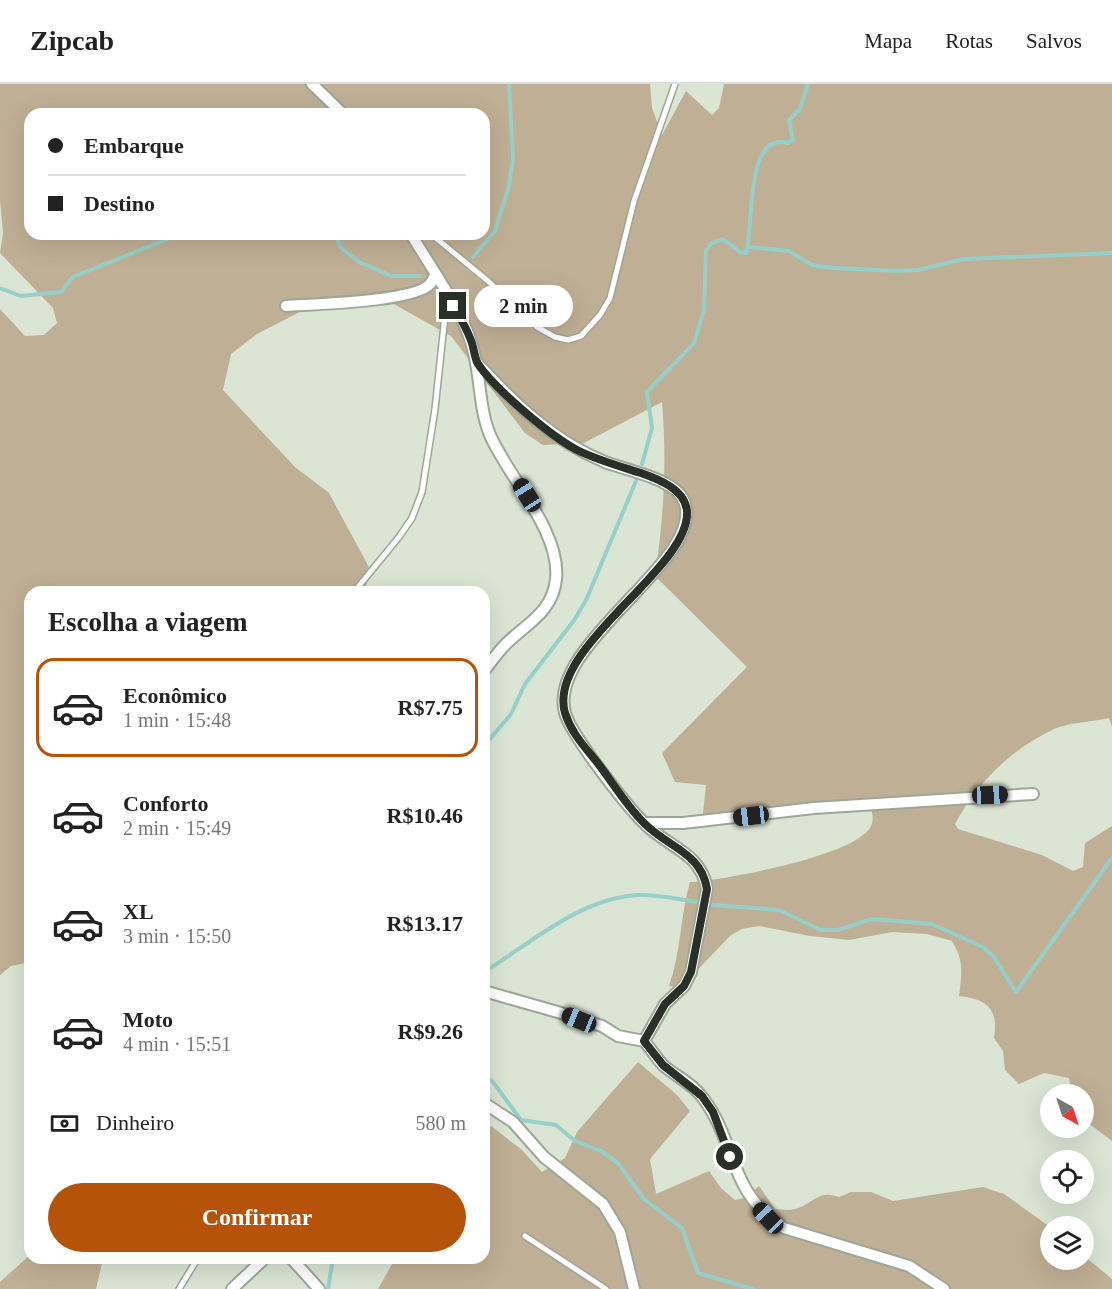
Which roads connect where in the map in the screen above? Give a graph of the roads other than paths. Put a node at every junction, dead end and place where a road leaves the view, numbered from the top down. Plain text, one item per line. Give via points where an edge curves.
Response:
1 (312, 84) edge
2 (675, 84) edge
3 (337, 108) edge
4 (415, 240) edge
5 (438, 240) edge
6 (435, 275) junction
7 (447, 296) junction
8 (286, 306) dead end
9 (477, 363) junction
10 (359, 586) edge
11 (490, 664) edge
12 (1033, 794) dead end
13 (644, 823) junction
14 (490, 993) edge
15 (644, 1041) junction
16 (490, 1107) edge
17 (525, 1236) dead end
18 (194, 1264) edge
19 (259, 1264) edge
20 (296, 1264) edge
21 (179, 1289) edge
22 (232, 1289) edge
23 (319, 1289) edge
24 (606, 1289) edge
25 (634, 1289) edge
26 (944, 1289) edge

1 - 3 street
2 - 5 lane via 634,201 610,298 581,336 568,340 537,327
4 - 6 street
6 - 7 street
6 - 8 street via 420,290 398,295
7 - 9 street via 471,338
7 - 10 lane via 422,492 412,518
9 - 11 street via 489,432 544,531 556,578 546,608
9 - 13 street via 550,433 576,450 673,488 687,507 687,522 671,553 591,642 574,670 564,701 574,733
12 - 13 street via 814,808 683,824
13 - 15 street via 699,864 707,889 691,972 684,986 665,1004
14 - 15 street via 602,1026 618,1036
15 - 26 street via 663,1065 702,1096 720,1129 742,1186 768,1218 783,1228 909,1266
16 - 25 street via 513,1122 544,1157 603,1204 620,1232
17 - 24 lane
18 - 21 lane
19 - 22 street
20 - 23 street

